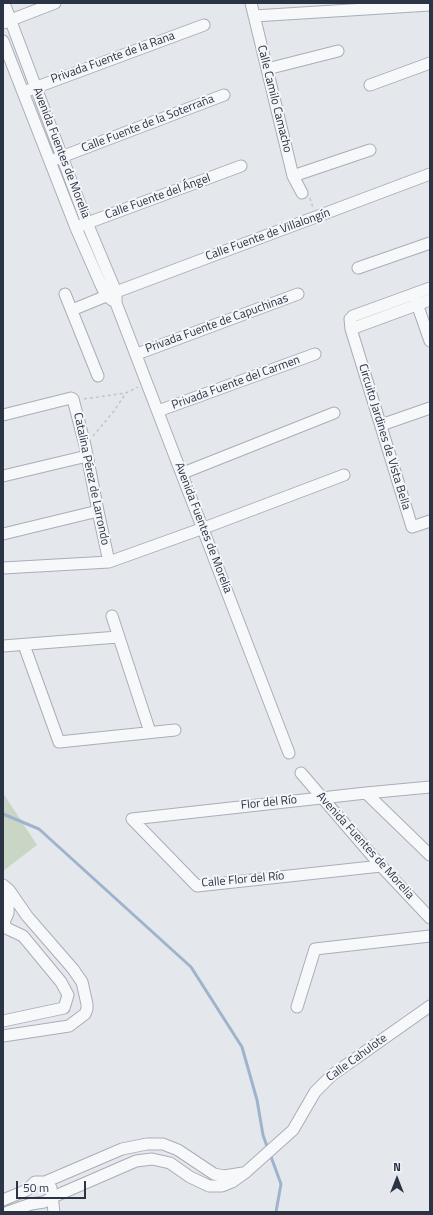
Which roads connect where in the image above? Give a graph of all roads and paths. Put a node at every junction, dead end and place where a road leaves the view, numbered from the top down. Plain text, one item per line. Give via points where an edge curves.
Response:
1 (4, 3) edge
2 (55, 3) edge
3 (251, 3) edge
4 (430, 5) edge
5 (254, 16) junction
6 (7, 21) edge
7 (204, 24) dead end
8 (3, 41) edge
9 (338, 51) dead end
10 (430, 63) edge
11 (267, 69) junction
12 (370, 85) dead end
13 (35, 87) junction
14 (23, 92) junction
15 (224, 95) dead end
16 (370, 150) dead end
17 (62, 156) junction
18 (50, 161) junction
19 (241, 166) dead end
20 (430, 174) edge
21 (293, 176) junction
22 (302, 193) joint
23 (316, 217) junction
24 (87, 223) junction
25 (76, 228) junction
26 (430, 243) edge
27 (358, 268) dead end
28 (430, 288) edge
29 (65, 294) dead end
30 (298, 294) dead end
31 (414, 294) junction
32 (113, 297) junction
33 (430, 300) edge
34 (418, 305) junction
35 (72, 310) junction
36 (351, 329) junction
37 (430, 341) edge
38 (137, 354) junction
39 (315, 354) dead end
40 (98, 376) dead end
41 (147, 383) junction
42 (126, 393) junction
43 (73, 399) junction
44 (430, 408) edge
45 (158, 411) junction
46 (334, 413) dead end
47 (3, 415) edge
48 (381, 425) junction
49 (86, 450) junction
50 (183, 473) junction
51 (344, 475) dead end
52 (3, 476) edge
53 (98, 511) junction
54 (430, 521) edge
55 (203, 528) junction
56 (3, 534) edge
57 (109, 562) junction
58 (3, 568) edge
59 (112, 616) dead end
60 (118, 637) junction
61 (24, 645) junction
62 (3, 646) edge
63 (175, 730) dead end
64 (150, 732) junction
65 (289, 753) dead end
66 (301, 773) dead end
67 (430, 787) edge
68 (366, 793) junction
69 (321, 798) junction
70 (132, 819) joint
71 (430, 855) edge
72 (381, 866) junction
73 (6, 887) edge
74 (5, 914) edge
75 (27, 916) junction
76 (430, 918) edge
77 (4, 928) edge
78 (17, 933) junction
79 (430, 936) edge
80 (68, 995) junction
81 (86, 999) junction
82 (430, 1006) edge
83 (297, 1007) dead end
84 (64, 1008) junction
85 (81, 1018) junction
86 (3, 1021) edge
87 (3, 1036) edge
88 (250, 1169) junction
89 (45, 1182) junction
90 (27, 1190) junction
91 (53, 1197) junction
92 (3, 1200) edge
93 (32, 1208) edge
94 (8, 1212) edge
95 (54, 1212) edge

1 - 6 street, Avenida Fuentes de Morelia
2 - 6 street
3 - 5 street, Calle Camilo Camacho
4 - 5 street
5 - 11 street, Calle Camilo Camacho
6 - 13 street, Avenida Fuentes de Morelia
7 - 13 street, Privada Fuente de la Rana
8 - 14 street, Avenida Fuentes de Morelia
9 - 11 street
10 - 12 street
11 - 21 street, Calle Camilo Camacho
13 - 14 street, Privada Fuente de la Rana
13 - 17 street, Avenida Fuentes de Morelia
14 - 18 street, Avenida Fuentes de Morelia
15 - 17 street, Calle Fuente de la Soterraña
16 - 21 street
17 - 18 street, Calle Fuente de la Soterraña
17 - 24 street, Avenida Fuentes de Morelia
18 - 25 street, Avenida Fuentes de Morelia
19 - 24 street, Calle Fuente del Ángel
20 - 23 street, Calle Fuente de Villalongín
21 - 22 street, Calle Camilo Camacho
22 - 23 path via 310,198
23 - 32 street, Calle Fuente de Villalongín
24 - 25 street, Calle Fuente del Ángel
24 - 32 street, Avenida Fuentes de Morelia
25 - 32 street, Avenida Fuentes de Morelia
26 - 27 street
28 - 31 street
29 - 35 street
30 - 38 street, Privada Fuente de Capuchinas
31 - 34 street
31 - 36 street via 353,316 350,319
32 - 35 street, Calle Fuente de Villalongín
32 - 38 street, Avenida Fuentes de Morelia
33 - 34 street
34 - 36 street
34 - 37 street
35 - 40 street
36 - 48 street, Circuito Jardines de Vista Bella
38 - 41 street, Avenida Fuentes de Morelia
39 - 45 street, Privada Fuente del Carmen
41 - 42 path
41 - 45 street, Avenida Fuentes de Morelia
42 - 43 path
42 - 49 path
43 - 47 street
43 - 49 street, Catalina Pérez de Larrondo
44 - 48 street
45 - 50 street, Avenida Fuentes de Morelia
46 - 50 street
48 - 54 street, Circuito Jardines de Vista Bella via 412,527
49 - 52 street
49 - 53 street, Catalina Pérez de Larrondo
50 - 55 street, Avenida Fuentes de Morelia
51 - 55 street
53 - 56 street
53 - 57 street, Catalina Pérez de Larrondo
55 - 57 street
55 - 65 street, Avenida Fuentes de Morelia
57 - 58 street
59 - 60 street
60 - 61 street
60 - 64 street
61 - 62 street
61 - 64 street via 59,742
63 - 64 street
66 - 69 street, Avenida Fuentes de Morelia
67 - 68 street, Flor del Río
68 - 69 street, Flor del Río
68 - 71 street
69 - 70 street, Flor del Río
69 - 72 street, Avenida Fuentes de Morelia
70 - 72 street, Calle Flor del Río via 197,886
72 - 76 street, Avenida Fuentes de Morelia
73 - 74 street
73 - 75 street
74 - 75 street
74 - 77 street
75 - 78 street via 23,928
75 - 81 street via 73,969 82,982
77 - 78 street
78 - 80 street via 23,936 61,982
79 - 83 street via 315,949
80 - 81 street
80 - 84 street
81 - 85 street via 87,1009
82 - 88 street, Calle Cahulote via 332,1075 315,1092 293,1130
84 - 85 street via 72,1016
84 - 86 street
85 - 87 street via 69,1026
88 - 89 street via 224,1176 214,1174 178,1150 163,1144 147,1144 122,1149
88 - 91 street, Calle Cahulote via 232,1182 222,1186 209,1186 170,1163 152,1159 136,1160
89 - 90 street via 35,1182
89 - 91 street via 51,1188
90 - 92 street
90 - 93 street
91 - 93 street
91 - 95 street
93 - 94 street

